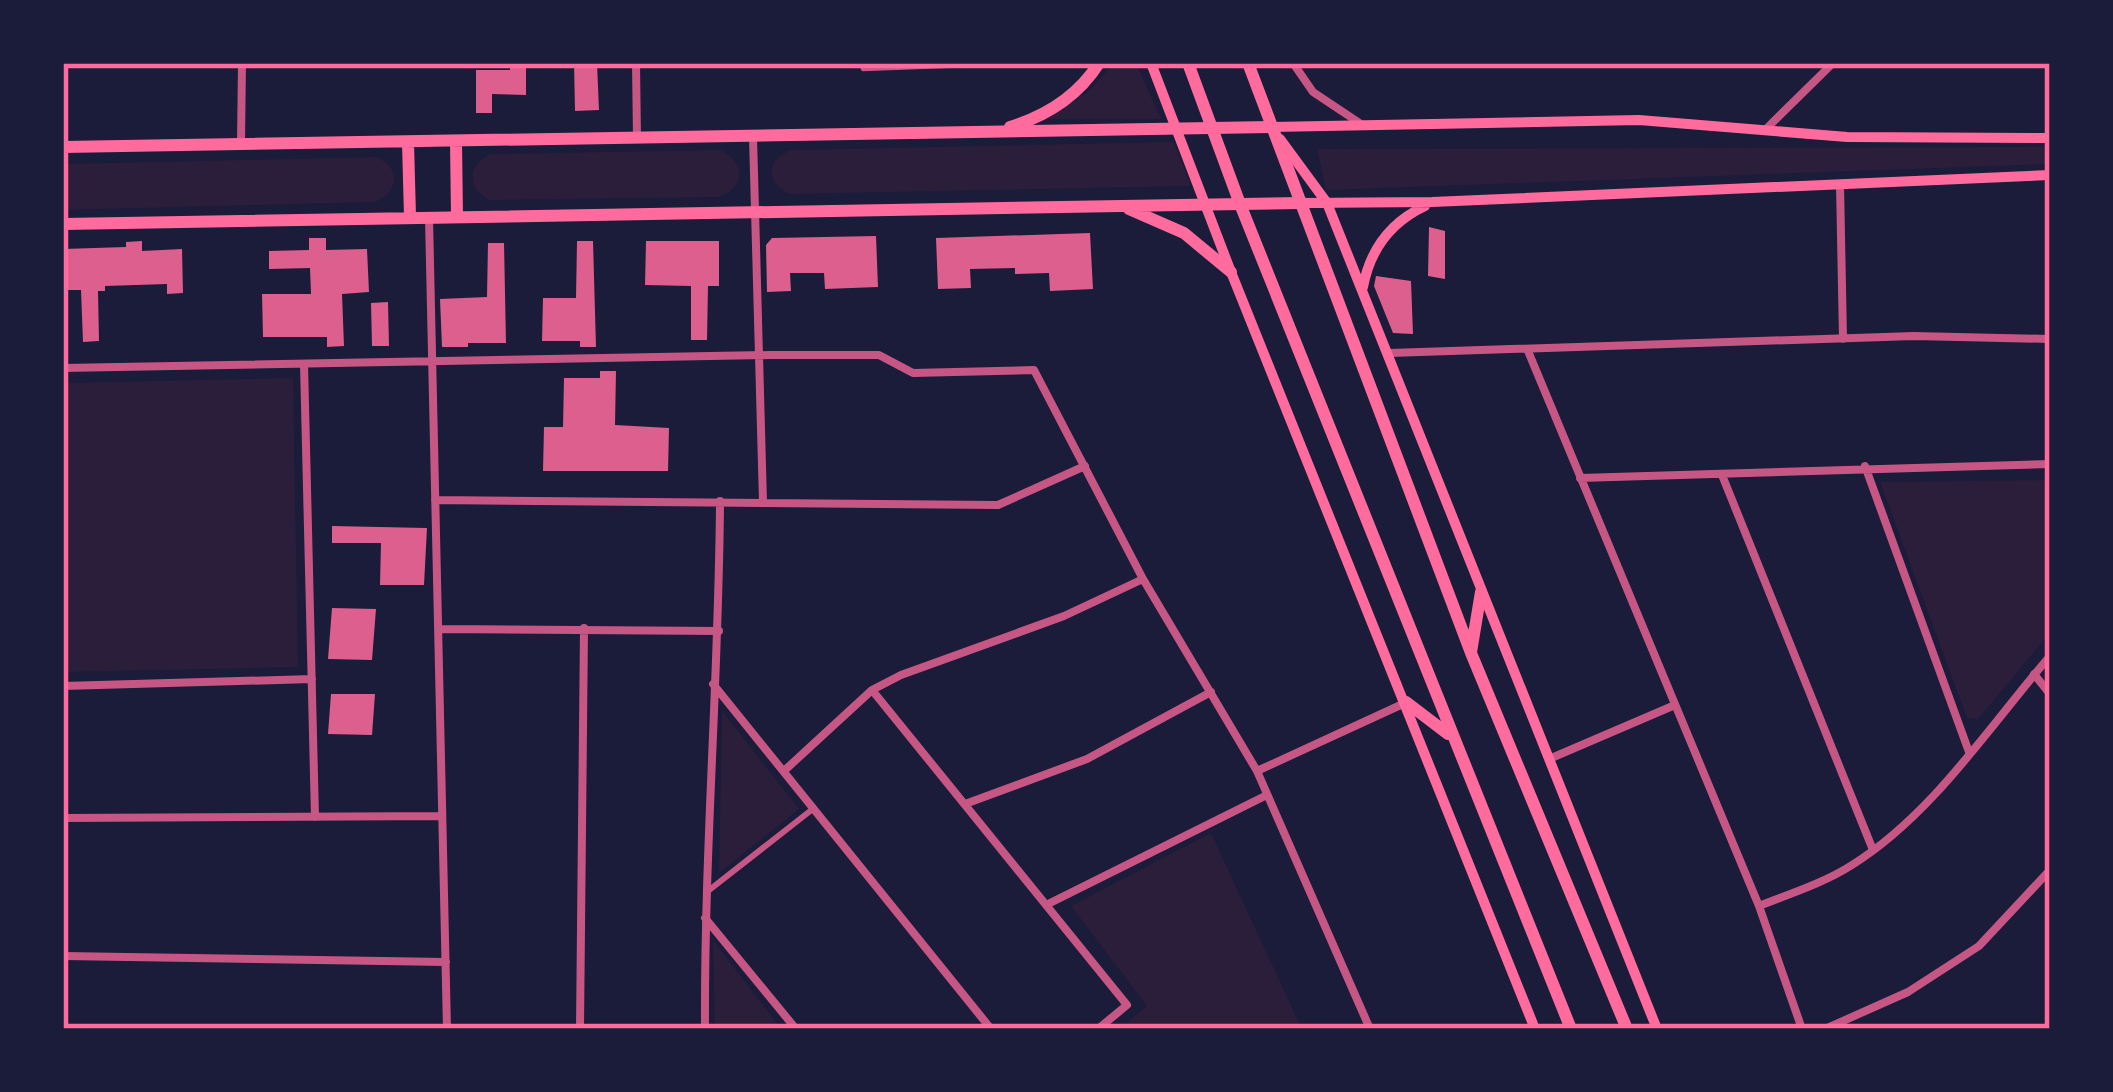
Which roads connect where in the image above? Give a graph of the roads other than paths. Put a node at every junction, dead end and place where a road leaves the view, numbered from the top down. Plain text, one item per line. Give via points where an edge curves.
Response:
1 (242, 63) edge
2 (636, 63) edge
3 (862, 63) edge
4 (1028, 63) edge
5 (1099, 63) edge
6 (1151, 63) edge
7 (1188, 63) edge
8 (1248, 63) edge
9 (1293, 63) edge
10 (1833, 63) edge
11 (1361, 124) junction
12 (1271, 127) junction
13 (1176, 128) junction
14 (1212, 128) junction
15 (1765, 130) junction
16 (992, 132) junction
17 (753, 137) junction
18 (2050, 138) edge
19 (637, 139) junction
20 (241, 142) junction
21 (408, 142) junction
22 (456, 142) junction
23 (63, 147) edge
24 (2050, 175) edge
25 (1840, 184) junction
26 (1432, 202) junction
27 (1300, 203) junction
28 (1327, 203) junction
29 (1205, 204) junction
30 (1240, 204) junction
31 (1122, 206) junction
32 (756, 209) junction
33 (429, 216) junction
34 (457, 216) junction
35 (410, 217) junction
36 (63, 224) edge
37 (1231, 272) junction
38 (1362, 290) junction
39 (1843, 339) junction
40 (2050, 339) edge
41 (1528, 351) junction
42 (1390, 353) junction
43 (759, 356) junction
44 (432, 362) junction
45 (304, 364) junction
46 (63, 368) edge
47 (2050, 464) edge
48 (1085, 466) junction
49 (1865, 466) junction
50 (1721, 475) junction
51 (1580, 478) junction
52 (435, 500) junction
53 (720, 501) junction
54 (763, 502) junction
55 (1143, 579) junction
56 (1480, 592) junction
57 (584, 628) junction
58 (441, 629) junction
59 (719, 631) junction
60 (1471, 653) junction
61 (2050, 656) edge
62 (2034, 674) junction
63 (312, 679) junction
64 (713, 684) junction
65 (63, 686) edge
66 (872, 691) junction
67 (1211, 692) junction
68 (2050, 694) edge
69 (1406, 702) junction
70 (1675, 705) junction
71 (1452, 736) junction
72 (1969, 752) junction
73 (1547, 760) junction
74 (785, 770) junction
75 (1257, 771) junction
76 (1267, 795) junction
77 (965, 804) junction
78 (814, 808) junction
79 (442, 816) junction
80 (315, 817) junction
81 (63, 818) edge
82 (1873, 850) junction
83 (2050, 870) edge
84 (705, 893) junction
85 (1046, 905) junction
86 (1759, 906) junction
87 (704, 916) junction
88 (63, 956) edge
89 (446, 962) junction
90 (447, 1029) edge
91 (580, 1029) edge
92 (705, 1029) edge
93 (796, 1029) edge
94 (991, 1029) edge
95 (1098, 1029) edge
96 (1369, 1029) edge
97 (1535, 1029) edge
98 (1570, 1029) edge
99 (1627, 1029) edge
100 (1657, 1029) edge
101 (1802, 1029) edge
102 (1825, 1029) edge

1 - 20 street
2 - 19 street
3 - 4 lane
5 - 16 main road via 1050,111
6 - 13 main road
7 - 14 main road
8 - 12 main road
9 - 11 street via 1313,92
10 - 15 street
11 - 12 main road
11 - 15 main road via 1639,120
12 - 14 main road
12 - 27 main road
12 - 28 main road
13 - 14 main road
13 - 16 main road
13 - 29 main road
14 - 30 main road
15 - 18 main road
16 - 17 main road
17 - 19 main road
17 - 32 street
19 - 22 main road
20 - 21 main road
20 - 23 main road
21 - 22 main road
21 - 35 main road
22 - 34 main road
24 - 25 main road
25 - 26 main road
25 - 39 street
26 - 28 main road
26 - 38 main road via 1383,238
27 - 28 main road
27 - 30 main road
27 - 60 main road
28 - 38 main road
29 - 30 main road
29 - 31 main road
29 - 37 main road
30 - 71 main road
31 - 32 main road
31 - 37 main road via 1184,233
32 - 34 main road
32 - 43 street
33 - 34 main road
33 - 35 main road
33 - 44 street
35 - 36 main road
37 - 69 main road
38 - 42 main road
39 - 40 street
39 - 41 street
41 - 42 street
41 - 51 street
42 - 56 main road
43 - 44 street
43 - 48 street via 879,355 913,373 1034,370
43 - 54 street
44 - 45 street
44 - 52 street
45 - 46 street
45 - 63 street
47 - 49 street
48 - 54 street via 998,505
48 - 55 street
49 - 50 street
49 - 72 street
50 - 51 street
50 - 82 street
51 - 70 street
52 - 53 street
52 - 58 street
53 - 54 street
53 - 59 street
55 - 66 street
55 - 67 street
56 - 60 main road
56 - 73 main road
57 - 58 street
57 - 59 street
57 - 91 street
58 - 79 street
59 - 64 street
60 - 99 main road
61 - 62 street
62 - 68 street
62 - 72 street
63 - 65 street
63 - 80 street
64 - 74 street
64 - 84 street
66 - 74 street
66 - 77 street
67 - 75 street
67 - 77 street via 1087,759
69 - 71 main road
69 - 75 street
69 - 97 main road
70 - 73 street
70 - 86 street
71 - 98 main road
72 - 82 street
73 - 100 main road
74 - 78 street
75 - 76 street
76 - 85 street
76 - 96 street
77 - 85 street
78 - 84 street
78 - 94 street
79 - 80 street
79 - 89 street
80 - 81 street
82 - 86 street
83 - 102 street via 1979,946 1908,992
84 - 87 street
85 - 95 street via 1127,1005
86 - 101 street
87 - 92 street
87 - 93 street
88 - 89 street
89 - 90 street

